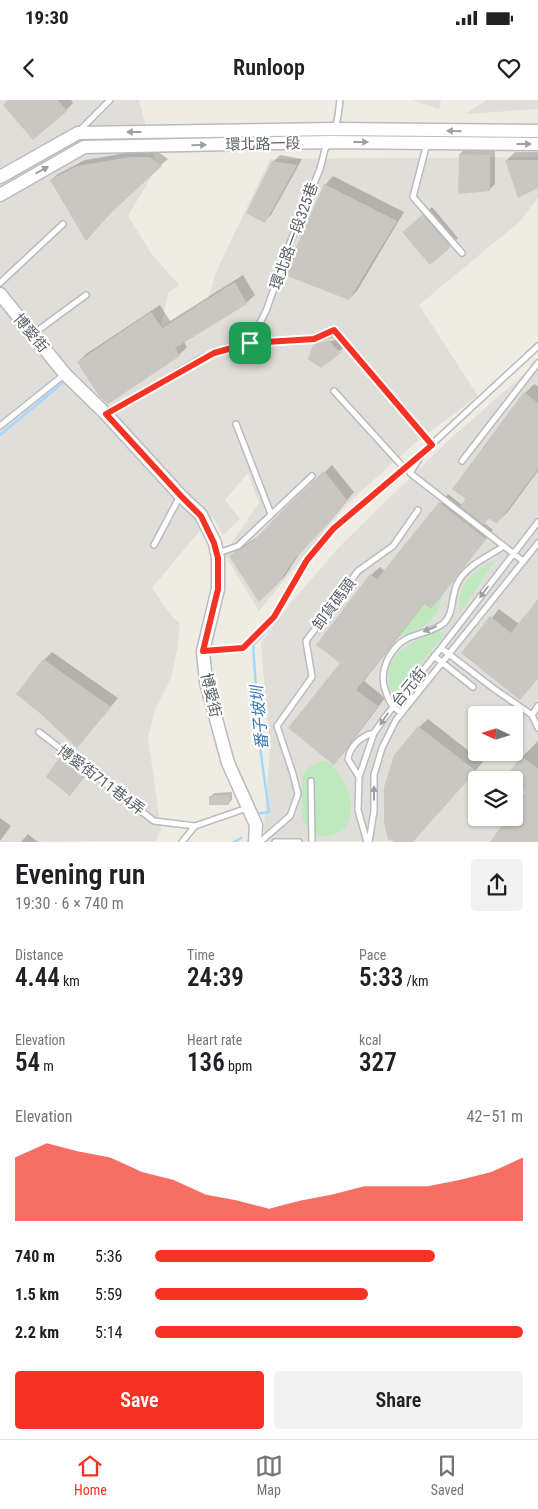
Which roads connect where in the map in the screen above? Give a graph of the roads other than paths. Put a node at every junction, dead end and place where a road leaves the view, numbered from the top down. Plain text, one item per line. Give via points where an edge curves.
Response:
1 (110, 100) edge
2 (340, 100) edge
3 (335, 129) junction
4 (538, 131) edge
5 (78, 133) junction
6 (330, 142) junction
7 (427, 143) junction
8 (538, 144) edge
9 (0, 177) edge
10 (0, 195) edge
11 (63, 224) dead end
12 (462, 253) dead end
13 (0, 283) edge
14 (0, 294) edge
15 (86, 295) dead end
16 (32, 334) junction
17 (250, 343) junction
18 (538, 346) edge
19 (538, 363) edge
20 (65, 374) junction
21 (334, 391) dead end
22 (106, 414) junction
23 (236, 424) dead end
24 (0, 426) edge
25 (432, 445) junction
26 (424, 452) junction
27 (462, 461) dead end
28 (405, 469) junction
29 (312, 476) dead end
30 (181, 496) junction
31 (418, 510) dead end
32 (271, 514) junction
33 (538, 522) edge
34 (538, 542) edge
35 (154, 545) dead end
36 (504, 546) junction
37 (217, 553) junction
38 (514, 553) junction
39 (523, 560) junction
40 (446, 620) junction
41 (456, 628) junction
42 (441, 648) junction
43 (203, 651) junction
44 (450, 655) junction
45 (434, 656) junction
46 (442, 664) junction
47 (473, 687) dead end
48 (538, 706) edge
49 (392, 707) junction
50 (402, 713) junction
51 (532, 715) junction
52 (538, 728) edge
53 (39, 732) dead end
54 (374, 733) junction
55 (359, 777) junction
56 (311, 782) dead end
57 (248, 808) junction
58 (195, 826) junction
59 (182, 842) edge
60 (255, 842) edge
61 (260, 842) edge
62 (275, 842) edge
63 (299, 842) edge
64 (312, 842) edge
65 (368, 842) edge

1 - 5 lane
2 - 3 lane, 環北路一段325巷
4 -> 3 street, 環北路一段
3 -> 5 street, 環北路一段
3 - 6 lane, 環北路一段325巷
5 - 9 street, 環北路一段
6 -> 7 street, 環北路一段
10 -> 6 street, 環北路一段 via 84,148
6 - 17 lane, 環北路一段325巷 via 266,311
7 -> 8 street, 環北路一段
7 - 12 lane via 413,197
11 - 13 lane
14 - 16 street, 博愛街
15 - 16 lane
16 - 20 street, 博愛街
17 - 22 lane via 200,359
17 - 25 lane via 314,339 334,330
18 - 25 lane
19 - 27 lane
20 - 22 street, 博愛街
20 - 24 lane
21 - 28 lane
22 - 30 street, 博愛街
23 - 32 lane
25 - 26 lane
26 - 28 lane
26 - 36 lane via 410,474
28 - 43 lane via 333,529 307,560 274,617 243,648
29 - 32 lane
30 - 35 lane
30 - 37 street, 博愛街 via 201,516
31 - 61 lane, 卸貨碼頭 via 393,546 358,571 306,641 312,677 277,726 298,794 290,816
32 - 37 lane via 238,546
33 - 38 lane, 台元街
34 - 39 lane, 台元街
36 - 38 lane
36 - 40 lane via 470,568 458,582
37 - 43 street, 博愛街 via 218,589
38 - 39 lane
38 -> 41 lane, 台元街
39 - 44 lane, 台元街
40 - 41 lane
40 -> 49 lane via 407,638 394,650 384,667 384,684
41 - 42 lane, 台元街
42 - 44 lane
42 - 45 lane, 台元街
43 - 57 street, 博愛街 via 206,682 228,763
44 - 46 lane, 台元街
44 - 51 lane
45 - 46 lane
45 - 49 lane, 台元街
46 - 47 lane
46 - 50 lane, 台元街
48 - 51 lane
49 - 50 lane
49 -> 54 lane, 台元街
65 -> 50 lane, 台元街 via 374,811 374,775 382,748
51 - 52 lane
53 - 58 lane, 博愛街711巷4弄 via 154,821
54 - 55 lane, 台元街
54 - 55 lane via 364,735 349,751 348,759
55 - 65 lane, 台元街 via 358,810
56 - 64 lane
57 - 58 lane
57 - 60 street, 博愛街 via 256,826
58 - 59 lane
62 - 63 lane

